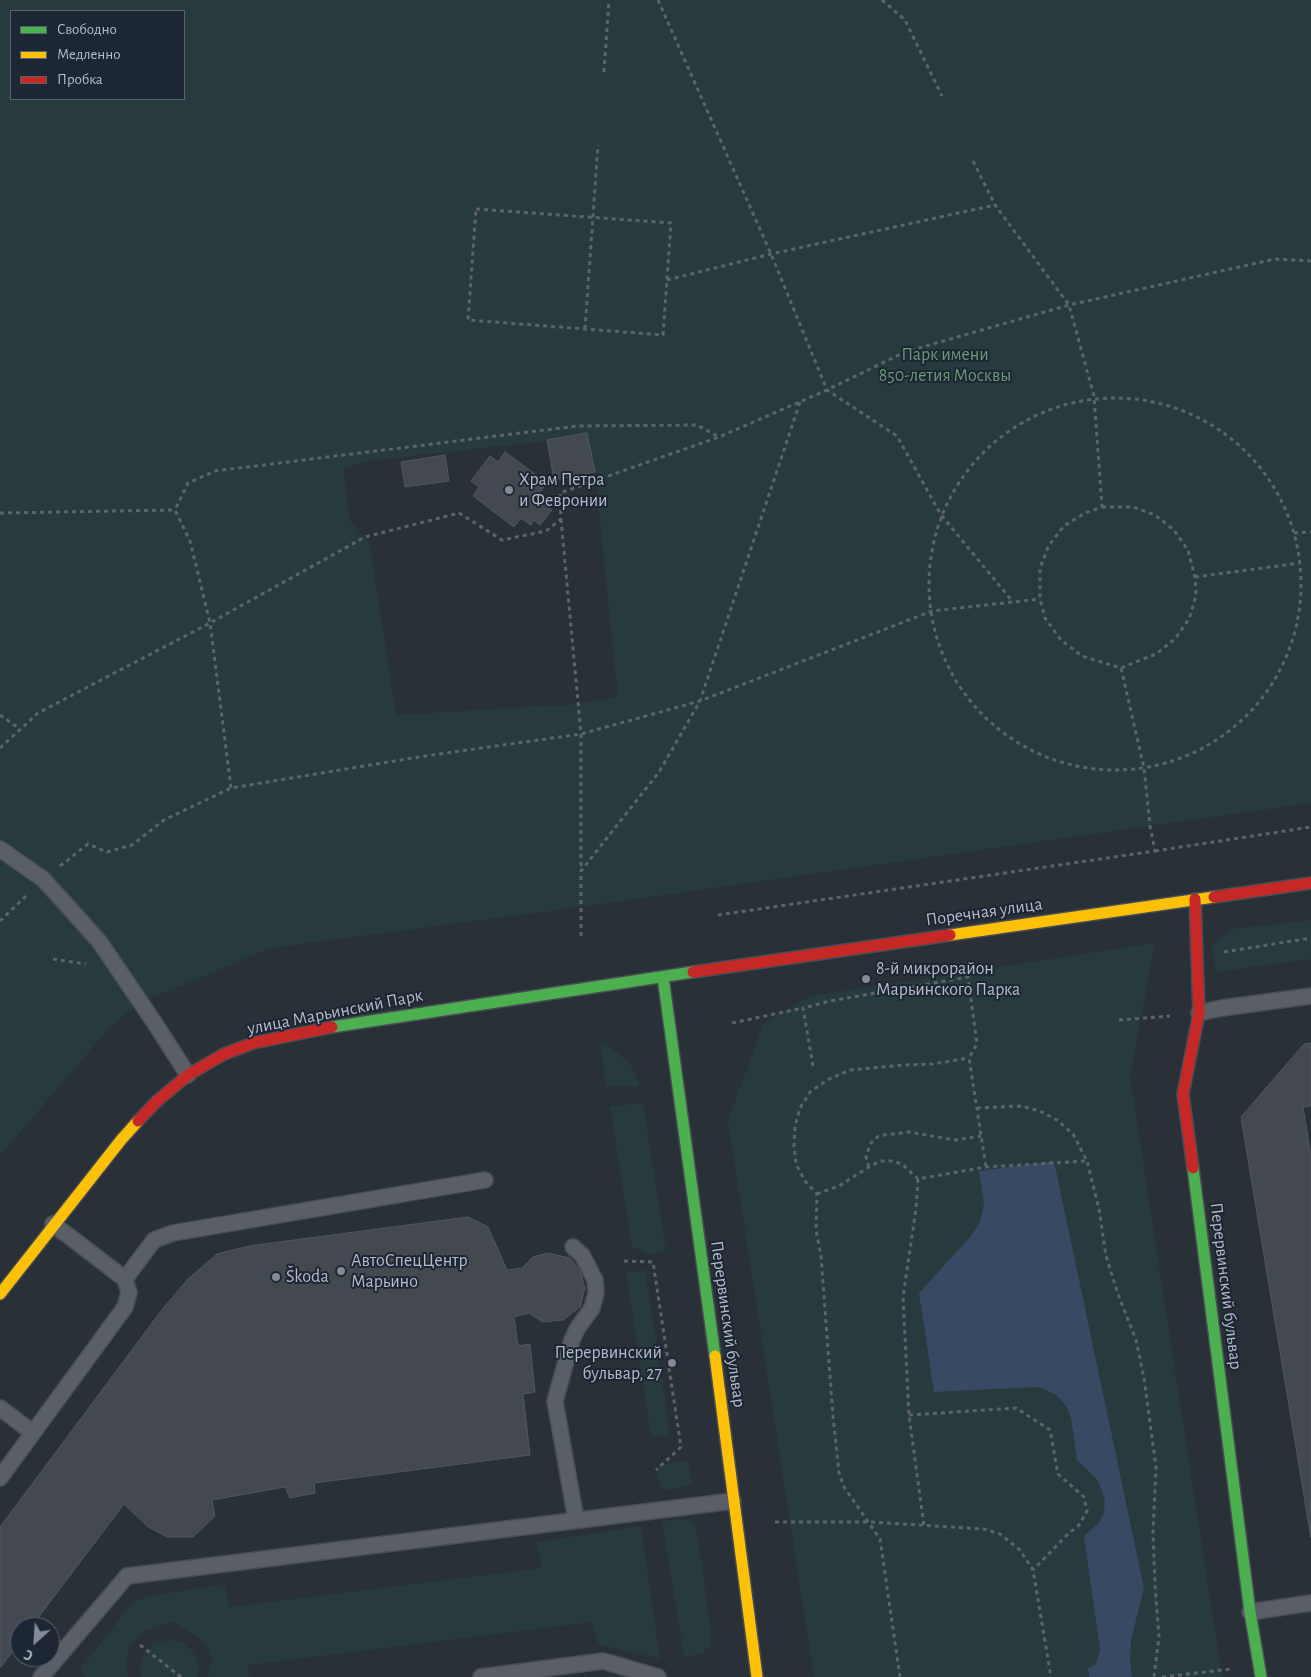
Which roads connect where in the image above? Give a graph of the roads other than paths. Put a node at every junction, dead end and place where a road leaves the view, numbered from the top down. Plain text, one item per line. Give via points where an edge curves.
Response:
1 (0, 849) edge
2 (1311, 883) edge
3 (1196, 899) junction
4 (662, 977) junction
5 (1311, 996) edge
6 (1199, 1013) junction
7 (188, 1076) junction
8 (485, 1180) dead end
9 (53, 1224) junction
10 (573, 1247) dead end
11 (124, 1279) junction
12 (0, 1294) edge
13 (0, 1408) edge
14 (32, 1432) junction
15 (0, 1478) edge
16 (733, 1501) junction
17 (576, 1520) junction
18 (1311, 1603) edge
19 (1250, 1612) junction
20 (1260, 1672) edge
21 (41, 1677) edge
22 (481, 1677) edge
23 (658, 1677) edge
24 (757, 1677) edge

1 - 7 lane via 43,879 99,941
2 - 3 street, Поречная улица
3 - 4 street, Поречная улица
3 - 6 street, Перервинский бульвар
4 - 7 street, улица Марьинский Парк via 280,1036 224,1054
4 - 16 street, Перервинский бульвар
5 - 6 lane
6 - 19 street, Перервинский бульвар via 1183,1094
7 - 9 street, улица Марьинский Парк via 157,1100
8 - 11 lane via 173,1234 154,1240
9 - 11 lane
9 - 12 street, улица Марьинский Парк
10 - 17 lane via 582,1255 595,1280 596,1293 592,1308 572,1340 555,1401
11 - 14 lane via 129,1293 125,1307
13 - 14 lane
14 - 15 lane
16 - 17 lane
16 - 24 street, Перервинский бульвар
17 - 21 lane via 127,1576
18 - 19 lane
19 - 20 street, Перервинский бульвар
22 - 23 lane via 603,1661

